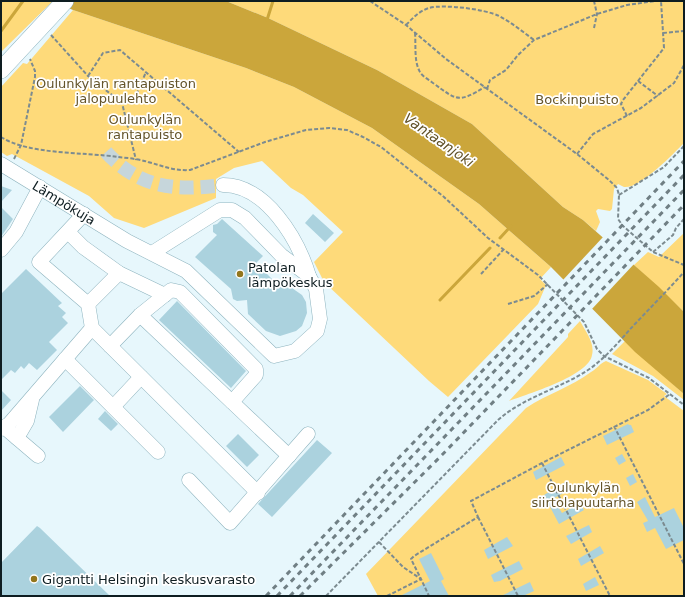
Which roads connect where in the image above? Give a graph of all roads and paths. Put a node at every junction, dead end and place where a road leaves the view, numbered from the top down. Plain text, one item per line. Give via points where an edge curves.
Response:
1 (65, 1) edge
2 (370, 1) edge
3 (594, 1) edge
4 (654, 1) edge
5 (662, 1) edge
6 (597, 14) junction
7 (49, 24) junction
8 (406, 25) junction
9 (594, 28) dead end
10 (684, 31) edge
11 (415, 33) junction
12 (663, 33) junction
13 (534, 40) junction
14 (27, 54) dead end
15 (684, 65) edge
16 (1, 70) edge
17 (146, 72) junction
18 (88, 76) junction
19 (638, 81) junction
20 (486, 88) junction
21 (658, 96) junction
22 (122, 103) junction
23 (627, 116) junction
24 (1, 137) edge
25 (21, 145) junction
26 (684, 146) edge
27 (239, 152) junction
28 (577, 154) junction
29 (136, 160) junction
30 (5, 166) edge
31 (223, 185) tunnel mouth
32 (40, 187) junction
33 (619, 195) junction
34 (84, 214) junction
35 (684, 219) edge
36 (684, 228) edge
37 (68, 232) junction
38 (684, 236) edge
39 (504, 249) junction
40 (1, 250) edge
41 (152, 252) junction
42 (653, 252) junction
43 (684, 265) edge
44 (684, 272) edge
45 (119, 273) junction
46 (481, 274) dead end
47 (310, 276) junction
48 (548, 284) junction
49 (165, 295) junction
50 (88, 304) junction
51 (508, 304) dead end
52 (140, 315) junction
53 (92, 328) junction
54 (110, 346) junction
55 (604, 356) junction
56 (65, 359) junction
57 (141, 377) junction
58 (670, 394) junction
59 (32, 397) junction
60 (232, 402) junction
61 (684, 405) edge
62 (113, 407) junction
63 (614, 426) junction
64 (3, 428) edge
65 (308, 434) dead end
66 (17, 438) junction
67 (158, 452) dead end
68 (38, 456) dead end
69 (289, 456) junction
70 (542, 463) junction
71 (189, 480) dead end
72 (258, 493) junction
73 (478, 517) junction
74 (379, 542) junction
75 (684, 564) edge
76 (421, 579) junction
77 (326, 596) edge
78 (387, 596) edge
79 (429, 596) edge
80 (518, 596) edge
81 (610, 596) edge

1 - 7 main road
2 - 8 path
3 - 6 path
4 - 6 path via 627,5
5 - 12 path
6 - 9 path
6 - 13 path
7 - 16 main road
7 - 18 path
8 - 11 path
8 - 13 path via 414,16 429,8 479,9 498,15
10 - 12 path
11 - 20 path
11 - 20 path via 420,73 452,97 459,99 467,98
12 - 19 path via 664,48
13 - 20 path via 506,70 490,80
14 - 25 path via 35,77
15 - 21 path via 674,83
17 - 18 path via 120,50 102,53
17 - 22 path via 135,98
17 - 27 path
18 - 22 path
19 - 21 path
19 - 23 path via 621,104
20 - 28 path
21 - 23 path
22 - 29 path
23 - 28 path via 593,134
24 - 25 path
25 - 29 path
25 - 30 path
26 - 33 path via 664,167
27 - 29 path via 195,168 182,170 172,170
27 - 39 path via 306,130 347,130 381,147 444,196 488,238
28 - 33 path via 609,180 617,188
30 - 32 street, Lämpökuja
31 - 47 street via 240,186 266,203 304,259
32 - 34 street, Lämpökuja
32 - 40 street via 16,232
33 - 42 path via 618,219
34 - 37 street
34 - 41 street, Lämpökuja
35 - 42 path via 673,235
36 - 38 path
37 - 45 street
37 - 50 street via 40,262
39 - 46 path
39 - 48 path
41 - 47 street via 220,210 232,210 245,218 281,255
41 - 47 street, Lämpökuja via 186,271 274,356 295,351 316,331 320,319 319,301
42 - 43 path
44 - 55 path
45 - 49 street
45 - 50 street
48 - 51 path via 534,296
48 - 55 path via 584,322 597,350
49 - 52 street
49 - 60 street via 171,290 180,292 256,369 256,375
50 - 53 street
52 - 54 street
52 - 60 street
53 - 54 street
53 - 56 street
54 - 57 street
55 - 58 path via 649,378
55 - 74 path via 590,369 571,380 509,411
56 - 59 street
56 - 62 street
57 - 62 street
57 - 72 street
58 - 61 path
58 - 63 path via 652,408
59 - 64 street
59 - 66 street via 27,421
60 - 69 street
62 - 67 street
63 - 70 path
63 - 75 path
64 - 66 street
65 - 69 street
66 - 68 street
69 - 72 street
70 - 73 path via 471,501
70 - 81 path
71 - 72 street via 230,523
73 - 76 path via 411,559
73 - 80 path
74 - 76 path via 403,567
74 - 77 path
76 - 78 path
76 - 79 path

